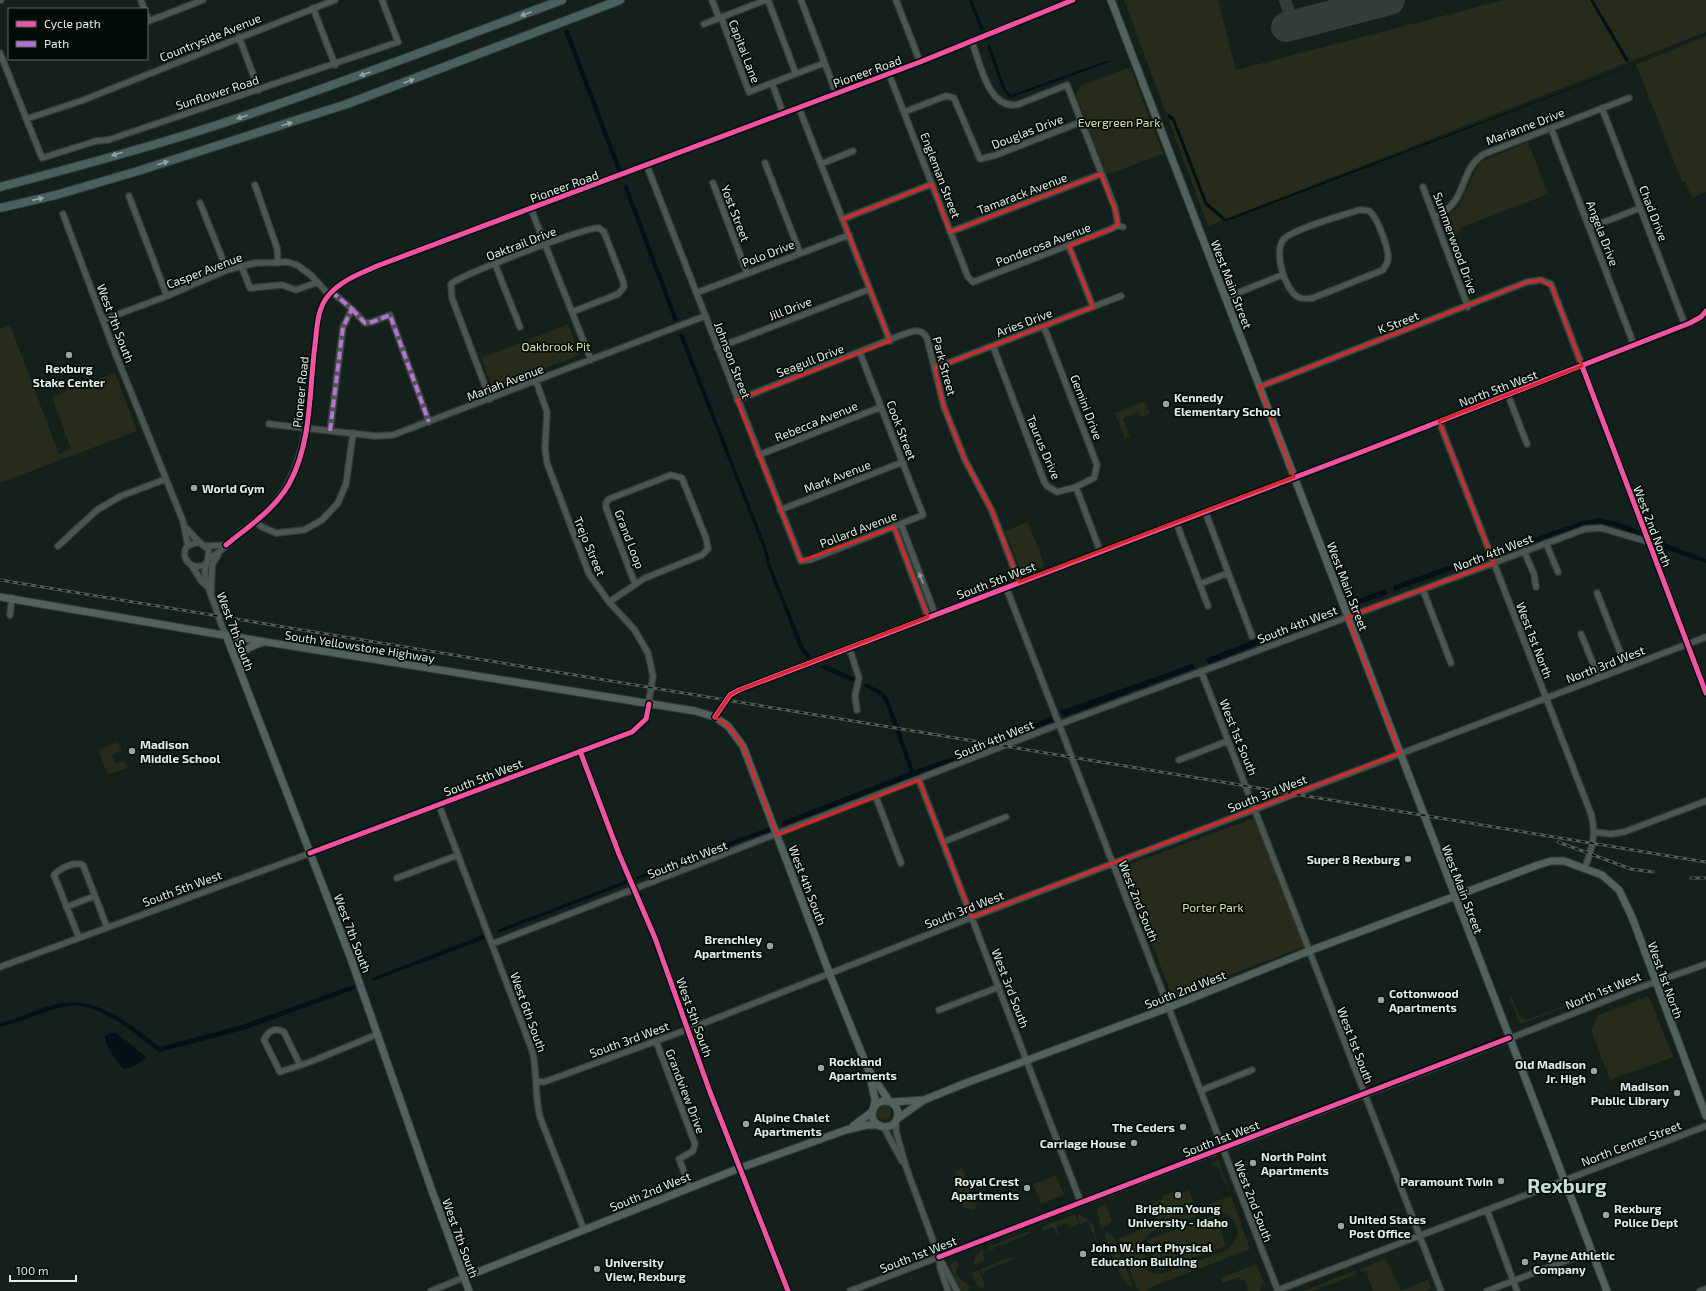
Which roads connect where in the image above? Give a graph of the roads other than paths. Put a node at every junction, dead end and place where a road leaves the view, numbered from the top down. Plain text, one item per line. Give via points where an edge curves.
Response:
1 (203, 0) edge
2 (335, 0) edge
3 (382, 0) edge
4 (562, 0) edge
5 (620, 0) edge
6 (712, 0) edge
7 (767, 0) edge
8 (801, 0) edge
9 (896, 0) edge
10 (1073, 0) edge
11 (1111, 0) edge
12 (313, 8) junction
13 (148, 18) edge
14 (720, 18) junction
15 (704, 24) dead end
16 (239, 37) junction
17 (972, 42) junction
18 (0, 53) edge
19 (920, 62) junction
20 (824, 63) junction
21 (335, 64) junction
22 (796, 74) junction
23 (889, 74) junction
24 (772, 83) junction
25 (259, 90) junction
26 (836, 93) junction
27 (1629, 98) dead end
28 (799, 108) junction
29 (1602, 108) junction
30 (904, 112) junction
31 (784, 113) junction
32 (26, 119) junction
33 (1081, 122) junction
34 (1551, 128) junction
35 (853, 151) dead end
36 (765, 163) dead end
37 (821, 164) junction
38 (647, 166) junction
39 (1101, 174) junction
40 (713, 182) dead end
41 (932, 184) junction
42 (255, 185) dead end
43 (0, 186) edge
44 (1423, 187) dead end
45 (129, 196) dead end
46 (200, 204) dead end
47 (0, 208) edge
48 (1640, 208) junction
49 (531, 209) junction
50 (64, 214) dead end
51 (1435, 217) junction
52 (842, 219) junction
53 (1589, 228) junction
54 (950, 232) junction
55 (849, 235) junction
56 (545, 244) junction
57 (1069, 246) junction
58 (800, 253) junction
59 (278, 263) junction
60 (495, 264) junction
61 (241, 265) junction
62 (227, 270) junction
63 (747, 273) junction
64 (1282, 275) junction
65 (1544, 281) joint
66 (318, 282) junction
67 (975, 282) joint
68 (870, 289) junction
69 (696, 293) junction
70 (330, 294) junction
71 (167, 296) junction
72 (1121, 296) dead end
73 (1225, 298) junction
74 (1093, 307) junction
75 (1468, 307) junction
76 (352, 309) junction
77 (1706, 311) edge
78 (572, 312) junction
79 (705, 316) junction
80 (103, 320) junction
81 (1685, 325) junction
82 (520, 327) dead end
83 (1044, 327) junction
84 (890, 341) junction
85 (1634, 345) junction
86 (993, 346) junction
87 (717, 348) junction
88 (860, 353) junction
89 (591, 360) junction
90 (1582, 366) junction
91 (935, 368) junction
92 (536, 381) junction
93 (1259, 387) junction
94 (1508, 395) junction
95 (490, 399) junction
96 (737, 400) junction
97 (881, 407) junction
98 (1439, 421) junction
99 (429, 422) junction
100 (269, 424) dead end
101 (306, 428) junction
102 (330, 431) junction
103 (353, 433) junction
104 (1527, 444) dead end
105 (759, 455) junction
106 (903, 462) junction
107 (1294, 477) junction
108 (166, 479) junction
109 (1076, 487) junction
110 (780, 510) junction
111 (1205, 511) junction
112 (923, 515) joint
113 (256, 521) junction
114 (1176, 522) junction
115 (901, 524) junction
116 (185, 527) junction
117 (894, 527) junction
118 (198, 542) junction
119 (1649, 542) junction
120 (1546, 543) junction
121 (226, 545) junction
122 (58, 546) dead end
123 (188, 546) junction
124 (206, 546) junction
125 (1100, 551) junction
126 (1524, 551) junction
127 (219, 554) junction
128 (800, 560) joint
129 (207, 561) junction
130 (1494, 563) junction
131 (192, 566) junction
132 (1558, 572) dead end
133 (1228, 573) junction
134 (1019, 582) junction
135 (635, 584) junction
136 (1200, 584) junction
137 (207, 586) junction
138 (1006, 587) junction
139 (1536, 588) dead end
140 (1423, 590) junction
141 (1597, 593) dead end
142 (211, 594) junction
143 (0, 597) edge
144 (12, 598) junction
145 (609, 602) junction
146 (1208, 606) dead end
147 (935, 614) junction
148 (10, 615) dead end
149 (928, 617) junction
150 (1347, 617) junction
151 (1581, 634) dead end
152 (226, 635) junction
153 (1252, 636) dead end
154 (1706, 637) edge
155 (265, 642) junction
156 (1688, 644) junction
157 (850, 647) junction
158 (1451, 663) dead end
159 (1626, 667) junction
160 (1201, 671) junction
161 (241, 674) junction
162 (1599, 678) junction
163 (1706, 693) edge
164 (1545, 698) junction
165 (649, 704) junction
166 (857, 710) dead end
167 (715, 717) junction
168 (1060, 724) junction
169 (1228, 741) junction
170 (580, 751) junction
171 (1400, 754) junction
172 (1179, 760) dead end
173 (920, 780) junction
174 (876, 797) junction
175 (1706, 801) edge
176 (439, 805) junction
177 (1255, 809) junction
178 (1006, 817) dead end
179 (1594, 832) junction
180 (777, 834) junction
181 (943, 842) junction
182 (310, 853) junction
183 (458, 855) junction
184 (1112, 863) junction
185 (901, 864) dead end
186 (1586, 868) junction
187 (397, 878) dead end
188 (636, 889) junction
189 (95, 896) junction
190 (1454, 896) junction
191 (66, 907) junction
192 (972, 917) junction
193 (107, 927) junction
194 (79, 938) junction
195 (492, 944) junction
196 (1309, 951) junction
197 (1706, 964) edge
198 (0, 967) edge
199 (830, 974) junction
200 (1655, 982) junction
201 (999, 987) junction
202 (1170, 1007) junction
203 (938, 1010) dead end
204 (689, 1029) junction
205 (378, 1034) junction
206 (1509, 1038) junction
207 (656, 1041) junction
208 (1027, 1060) junction
209 (300, 1065) junction
210 (868, 1069) junction
211 (1252, 1070) dead end
212 (537, 1081) junction
213 (1202, 1090) junction
214 (1364, 1094) junction
215 (924, 1100) junction
216 (890, 1102) junction
217 (873, 1109) junction
218 (1706, 1116) edge
219 (896, 1120) junction
220 (881, 1125) junction
221 (1706, 1126) edge
222 (846, 1130) junction
223 (1224, 1148) junction
224 (906, 1167) junction
225 (740, 1168) junction
226 (1564, 1180) junction
227 (690, 1187) junction
228 (1081, 1203) junction
229 (1487, 1210) junction
230 (584, 1230) junction
231 (1420, 1236) junction
232 (1591, 1251) junction
233 (940, 1258) junction
234 (465, 1277) junction
235 (1513, 1281) junction
236 (1706, 1289) edge
237 (853, 1290) edge
238 (1278, 1290) edge
239 (431, 1291) edge
240 (469, 1291) edge
241 (788, 1291) edge
242 (948, 1291) edge
243 (957, 1291) edge
244 (1441, 1291) edge
245 (1487, 1291) edge
246 (1517, 1291) edge
247 (1607, 1291) edge
248 (1700, 1291) edge

1 - 13 street
2 - 12 street, Countryside Avenue
3 - 21 street, Sunflower Road via 398,42
4 -> 43 highway via 245,116
47 -> 5 highway via 138,171 347,104
6 - 14 street, Capital Lane
7 - 14 street
7 - 22 street
8 - 20 street
9 - 19 street
10 - 17 street, Pioneer Road
11 - 73 main road, West Main Street
12 - 16 street, Countryside Avenue
12 - 21 street
14 - 15 street
14 - 24 street, Capital Lane via 749,92
16 - 25 street
16 - 32 street, Countryside Avenue via 81,101
17 - 19 street, Pioneer Road
17 - 33 street via 993,95 1004,105 1019,104 1067,85
18 - 32 street
19 - 23 street, Pioneer Road
20 - 22 street
20 - 26 street
21 - 25 street, Sunflower Road
22 - 24 street
23 - 26 street, Pioneer Road
23 - 30 street, Engleman Street
24 - 31 street
25 - 32 street, Sunflower Road via 108,140 96,141 42,158
26 - 28 street, Pioneer Road
27 - 29 street, Marianne Drive
28 - 31 street, Pioneer Road
28 - 37 street
29 - 34 street, Marianne Drive
29 - 48 street, Chad Drive
30 - 33 street, Douglas Drive via 946,96 954,98 980,159
30 - 41 street, Engleman Street
31 - 38 street, Pioneer Road
33 - 39 street
34 - 51 street, Marianne Drive via 1479,157 1471,167 1455,202 1447,211
34 - 53 street, Angela Drive
35 - 37 street
36 - 58 street
37 - 52 street
38 - 49 street, Pioneer Road
38 - 69 street, Johnson Street
39 - 54 street, Tamarack Avenue
39 - 57 street, Ponderosa Avenue via 1120,226
40 - 63 street, Yost Street
41 - 52 street
41 - 54 street, Engleman Street
42 - 59 street via 277,248
44 - 51 street, Summerwood Drive
45 - 71 street
46 - 62 street
48 - 53 street
48 - 81 street, Chad Drive
49 - 56 street
49 - 70 street, Pioneer Road via 377,266 352,278
50 - 80 street, West 7th South
51 - 75 street, Summerwood Drive
52 - 55 street
53 - 85 street, Angela Drive
54 - 67 street, Engleman Street via 968,277
55 - 58 street, Polo Drive
55 - 68 street
56 - 60 street, Oaktrail Drive
56 - 78 street
56 - 78 street, Oaktrail Drive via 595,228 604,232 624,281 624,287 618,294
57 - 67 street, Ponderosa Avenue
57 - 74 street
58 - 63 street, Polo Drive
59 - 61 street, Casper Avenue
59 - 66 street, Casper Avenue via 304,268
60 - 82 street
60 - 95 street, Oaktrail Drive via 452,282 450,287
61 - 62 street, Casper Avenue
61 - 66 street via 250,288 282,284 296,290
62 - 71 street, Casper Avenue
63 - 69 street, Polo Drive
64 - 64 street via 1280,246 1284,239 1291,234 1359,210 1371,214 1387,248 1388,261 1383,270 1307,299 1295,294
64 - 73 street
65 - 75 street, K Street via 1527,282
65 - 90 street, West 2nd North via 1552,287
66 - 70 street, Casper Avenue
68 - 84 street
68 - 87 street, Jill Drive
69 - 79 street, Johnson Street
70 - 76 street, Casper Avenue
70 - 101 street, Pioneer Road via 319,316
71 - 80 street, Casper Avenue
72 - 74 street, Aries Drive
73 - 93 main road, West Main Street
74 - 83 street, Aries Drive
75 - 93 street, K Street
76 - 99 street, Casper Avenue via 365,323 390,315
76 - 102 street via 343,327
77 - 81 street, North 5th West via 1701,317
78 - 89 street
79 - 87 street, Johnson Street
79 - 89 street, Mariah Avenue
80 - 108 street, West 7th South
81 - 85 street, North 5th West
83 - 86 street, Aries Drive
83 - 109 street, Gemini Drive via 1097,465 1094,478
84 - 88 street, Seagull Drive
84 - 91 street, Park Street via 917,330 921,331 928,338
85 - 90 street, North 5th West
86 - 91 street, Aries Drive
86 - 109 street, Taurus Drive via 1047,486 1057,492
87 - 96 street, Johnson Street
88 - 96 street, Seagull Drive
88 - 97 street, Cook Street
89 - 92 street, Mariah Avenue
90 - 94 street, North 5th West
90 - 119 street, West 2nd North
91 - 134 street, Park Street via 944,406 965,460 992,511
92 - 95 street, Mariah Avenue
92 - 145 street, Trejo Street via 547,412 545,448 550,475 589,574
93 - 107 main road, West Main Street
94 - 98 street, North 5th West
94 - 104 street
95 - 99 street, Mariah Avenue
96 - 105 street, Johnson Street
97 - 105 street, Rebecca Avenue
97 - 106 street, Cook Street
98 - 107 street, North 5th West
98 - 130 street, West 1st North
99 - 103 street, Mariah Avenue via 393,435
100 - 101 street, Mariah Avenue
101 - 102 street, Mariah Avenue
101 - 113 street, Pioneer Road via 300,456 288,485 276,502
102 - 103 street, Mariah Avenue
103 - 113 street via 346,484 338,503 322,520 304,530 276,532 260,526
105 - 110 street, Johnson Street
106 - 110 street, Mark Avenue
106 - 112 street, Cook Street
107 - 111 street, South 5th West
107 - 150 main road, West Main Street
108 - 116 street, West 7th South
108 - 122 street via 121,496 97,510
109 - 125 street, Taurus Drive
110 - 128 street, Johnson Street
111 - 114 street, South 5th West
111 - 133 street
112 - 115 street, Pollard Avenue
113 - 121 street, Pioneer Road
114 - 125 street, South 5th West
114 - 136 street
115 - 117 street, Pollard Avenue
147 -> 115 street
116 - 118 street, West 7th South
116 - 123 street, West 7th South
117 - 128 street, Pollard Avenue via 810,560
117 - 149 street
118 - 123 street
118 - 124 street
119 - 120 street, North 4th West via 1601,528 1585,529
119 - 156 street, West 2nd North
120 - 126 street, North 4th West
120 - 132 street
121 - 124 street
121 - 127 street, Pioneer Road
123 - 131 street via 185,558
124 - 129 street via 209,553
125 - 134 street, South 5th West
126 - 130 street, North 4th West
126 - 139 street via 1534,574
127 - 129 street, Pioneer Road
127 - 142 street via 212,565
129 - 131 street via 198,567
129 - 137 street, West 7th South
130 - 140 street, North 4th West
130 - 164 street, West 1st North
131 - 137 street, West 7th South
133 - 136 street
133 - 153 street
134 - 138 street, South 5th West
135 - 135 street, Grand Loop via 702,555 708,549 682,478 677,475 609,499 606,503
135 - 145 street, Grand Loop
136 - 146 street
137 - 142 street, West 7th South
138 - 147 street, South 5th West
138 - 168 street, West 2nd South
140 - 150 street, North 4th West
140 - 158 street
141 - 159 street
142 - 152 street, West 7th South via 220,625
143 - 144 main road, South Yellowstone Highway
144 - 148 street
144 - 152 main road, South Yellowstone Highway
145 - 165 street, Trejo Street via 634,629 648,654 653,676
147 - 149 street, South 5th West
149 - 157 street, South 5th West
150 - 160 street, South 4th West
150 - 171 main road, West Main Street
151 - 162 street
152 - 155 main road, South Yellowstone Highway
152 - 161 main road, West 7th South
154 - 156 street, North 3rd West
155 - 161 main road via 248,647 244,651
155 - 165 main road, South Yellowstone Highway
156 - 159 street, North 3rd West
156 - 163 street, West 2nd North
157 - 166 street via 859,678 855,696
157 - 167 street, South 5th West via 739,690 730,695
159 - 162 street, North 3rd West
160 - 168 street, South 4th West
160 - 169 street, West 1st South
161 - 182 main road, West 7th South
162 - 164 street, North 3rd West
164 - 171 street, North 3rd West
164 - 179 street, West 1st North via 1591,814
165 - 167 main road, South Yellowstone Highway via 695,711
165 - 170 street, South 5th West via 646,719 638,728
167 - 180 main road, West 4th South via 728,726 743,746
168 - 173 street, South 4th West
168 - 184 street, West 2nd South
169 - 172 street
169 - 177 street, West 1st South
170 - 176 street, South 5th West
170 - 188 street, West 5th South via 619,854
171 - 177 street, South 3rd West
171 - 190 main road, West Main Street
173 - 174 street, South 4th West
173 - 181 street, West 3rd South
174 - 180 street, South 4th West
174 - 185 street
175 - 179 street via 1624,832
176 - 182 street, South 5th West
176 - 183 street, West 6th South
177 - 184 street, South 3rd West
177 - 196 street, West 1st South
178 - 181 street
179 - 186 street, West 1st North via 1594,842
180 - 188 street, South 4th West
180 - 199 main road, West 4th South
181 - 192 street, West 3rd South
182 - 193 street, South 5th West
182 - 205 main road, West 7th South
183 - 187 street
183 - 195 street, West 6th South
184 - 192 street, South 3rd West
184 - 202 street, West 2nd South
186 - 190 main road, West 1st North via 1558,861 1538,865
186 - 200 main road, West 1st North via 1606,878 1619,890
188 - 195 street, South 4th West
188 - 204 street, West 5th South
189 - 191 street
189 - 191 street via 83,865 79,863 58,870 54,875
189 - 193 street
190 - 196 main road, South 2nd West
190 - 206 main road, West Main Street
191 - 194 street
192 - 199 street, South 3rd West
192 - 201 street, West 3rd South
193 - 194 street, South 5th West
194 - 198 street, South 5th West
195 - 212 street, West 6th South via 532,1050
196 - 202 main road, South 2nd West
196 - 214 street, West 1st South
197 - 200 street, North 1st West
199 - 204 street, South 3rd West
199 - 210 main road, West 4th South
200 - 206 street, North 1st West
200 - 218 main road, West 1st North
201 - 203 street
201 - 208 street, West 3rd South
202 - 208 main road, South 2nd West
202 - 213 street, West 2nd South
204 - 207 street, South 3rd West
204 - 225 street, West 5th South
205 - 209 street
205 - 234 main road, West 7th South via 432,1191
206 - 214 street, South 1st West
206 - 226 main road, West Main Street
207 - 212 street, South 3rd West via 544,1082
207 - 227 street, Grandview Drive via 695,1144 693,1151 679,1159
208 - 215 main road, South 2nd West
208 - 228 street, West 3rd South
209 - 209 street via 280,1072 266,1047 266,1034 272,1030 284,1032
210 - 216 main road, West 4th South
210 - 217 main road, West 4th South via 874,1094
211 - 213 street
212 - 230 street, West 6th South via 537,1106 540,1117
213 - 223 street, West 2nd South
214 - 223 street, South 1st West
214 - 231 street, West 1st South
215 - 216 main road, South 2nd West
215 - 219 main road, South 2nd West
216 - 217 main road via 879,1103
216 - 219 main road via 897,1109
217 - 220 main road via 874,1119
217 - 222 main road, South 2nd West
219 - 220 main road via 890,1125
219 - 224 street via 896,1132
220 - 222 main road, South 2nd West
220 - 224 street
221 - 226 street, North Center Street
222 - 225 main road, South 2nd West
223 - 228 street, South 1st West
223 - 238 street, West 2nd South
224 - 233 street
225 - 227 main road, South 2nd West
225 - 241 street, West 5th South
226 - 229 street, North Center Street
226 - 232 main road, West Main Street
227 - 230 main road, South 2nd West
228 - 233 street, South 1st West
229 - 231 street, North Center Street
229 - 235 street
230 - 234 main road, South 2nd West
231 - 238 street, North Center Street
231 - 244 street, West 1st South
232 - 235 street
232 - 247 main road, West Main Street
233 - 237 street, South 1st West
233 - 242 street
233 - 243 street
234 - 239 street
234 - 240 main road, West 7th South
235 - 245 street
235 - 246 street
236 - 248 street

